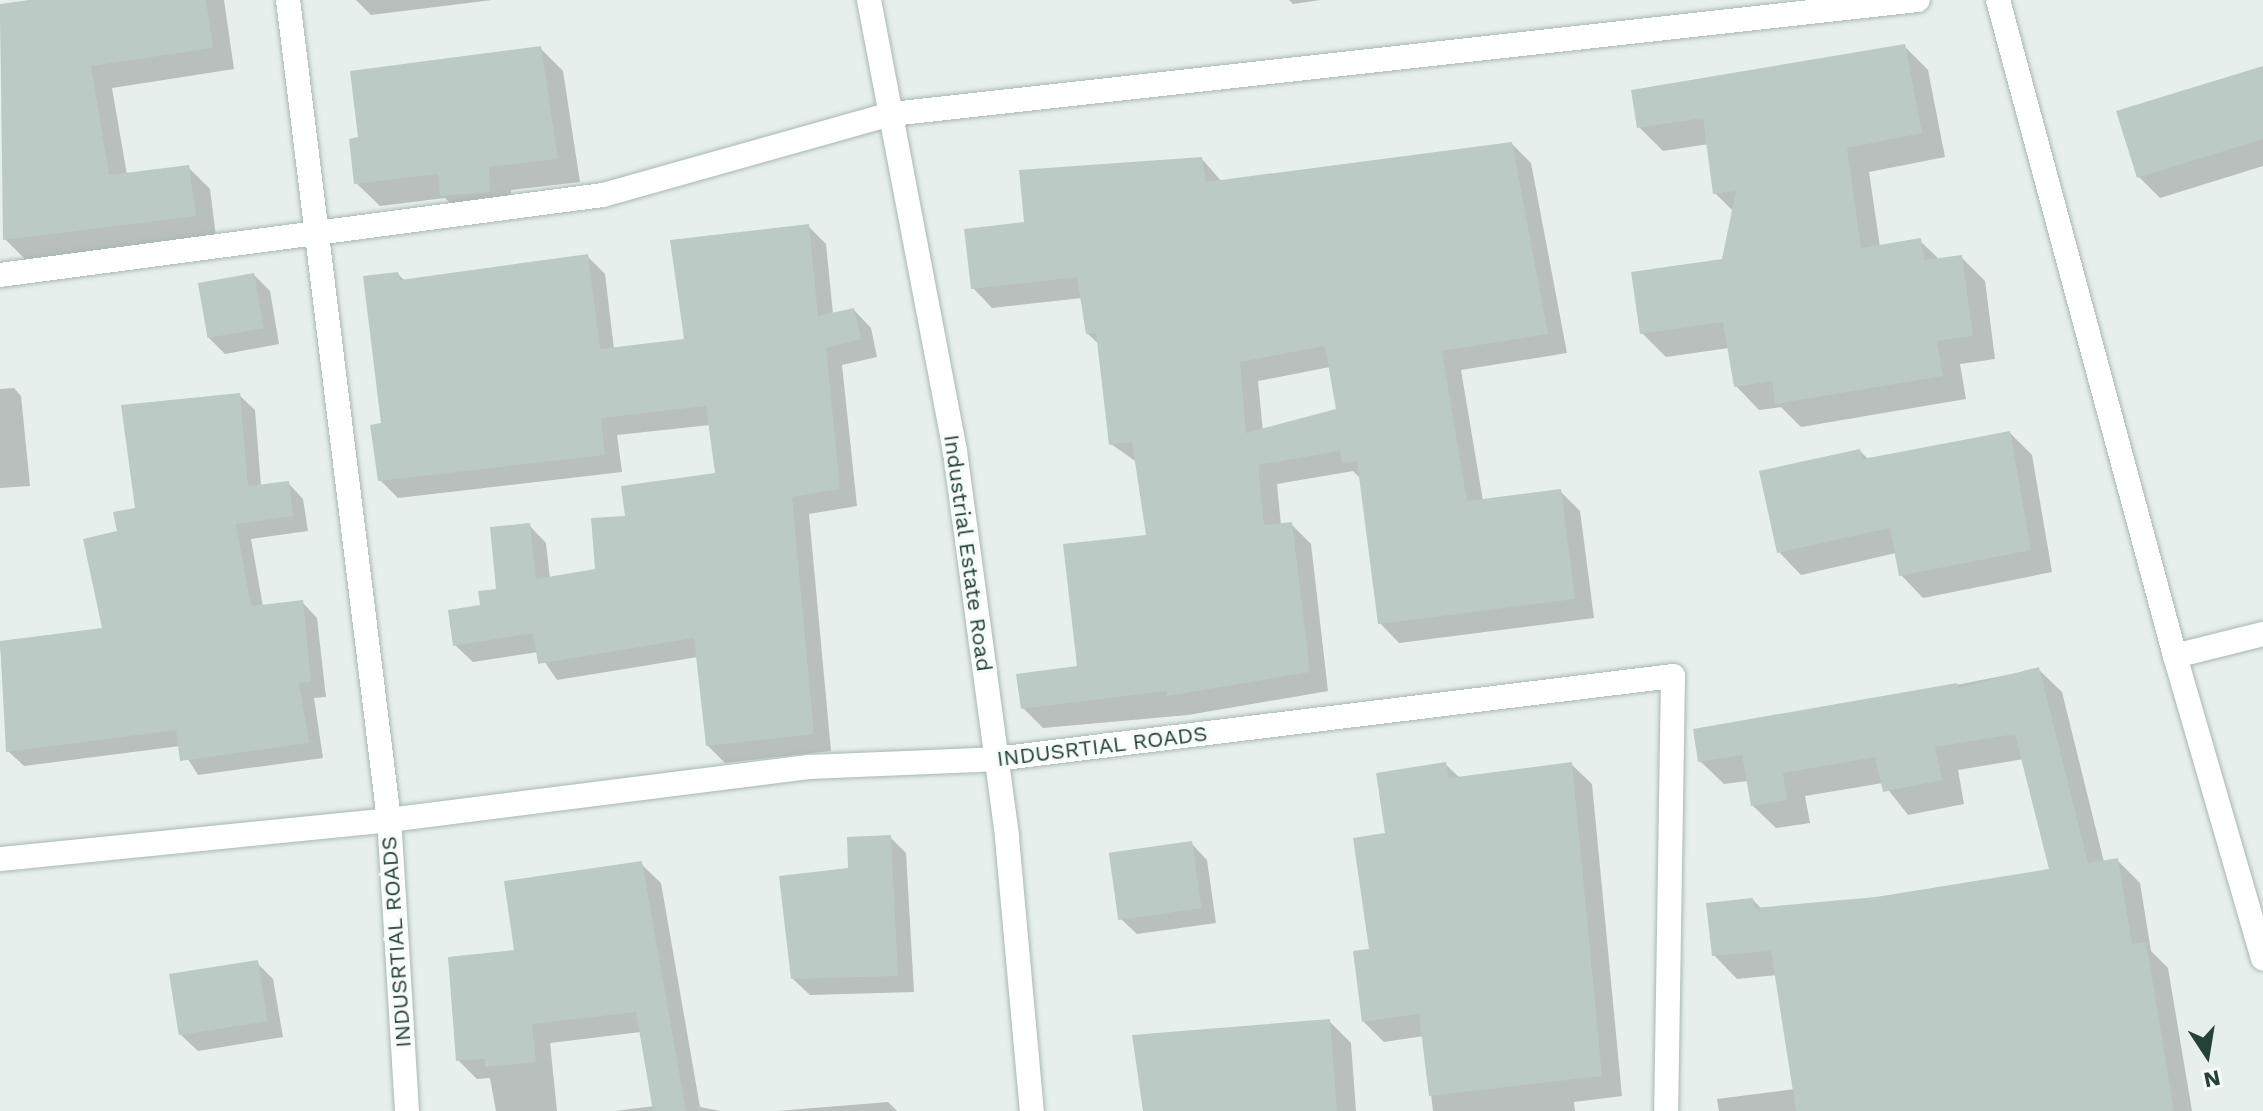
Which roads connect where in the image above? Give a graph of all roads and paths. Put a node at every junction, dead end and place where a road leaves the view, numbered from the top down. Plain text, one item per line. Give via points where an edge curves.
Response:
1 (288, 0) edge
2 (869, 0) edge
3 (1918, 0) edge
4 (1998, 0) edge
5 (892, 114) junction
6 (314, 236) junction
7 (0, 275) edge
8 (2263, 634) edge
9 (2175, 656) junction
10 (996, 759) junction
11 (389, 820) junction
12 (0, 859) edge
13 (2263, 958) edge
14 (407, 1111) edge
15 (1032, 1111) edge
16 (1666, 1111) edge

1 - 6 street
2 - 5 street, Industrial Estate Road
3 - 5 street
4 - 9 street
5 - 6 street via 603,195
5 - 10 street, Industrial Estate Road via 955,451
6 - 7 street
6 - 11 street
8 - 9 street
9 - 13 street
10 - 11 street, INDUSRTIAL ROADS via 809,767
10 - 15 street, Industrial Estate Road
10 - 16 street, INDUSRTIAL ROADS via 1673,676
11 - 12 street
11 - 14 street, INDUSRTIAL ROADS

